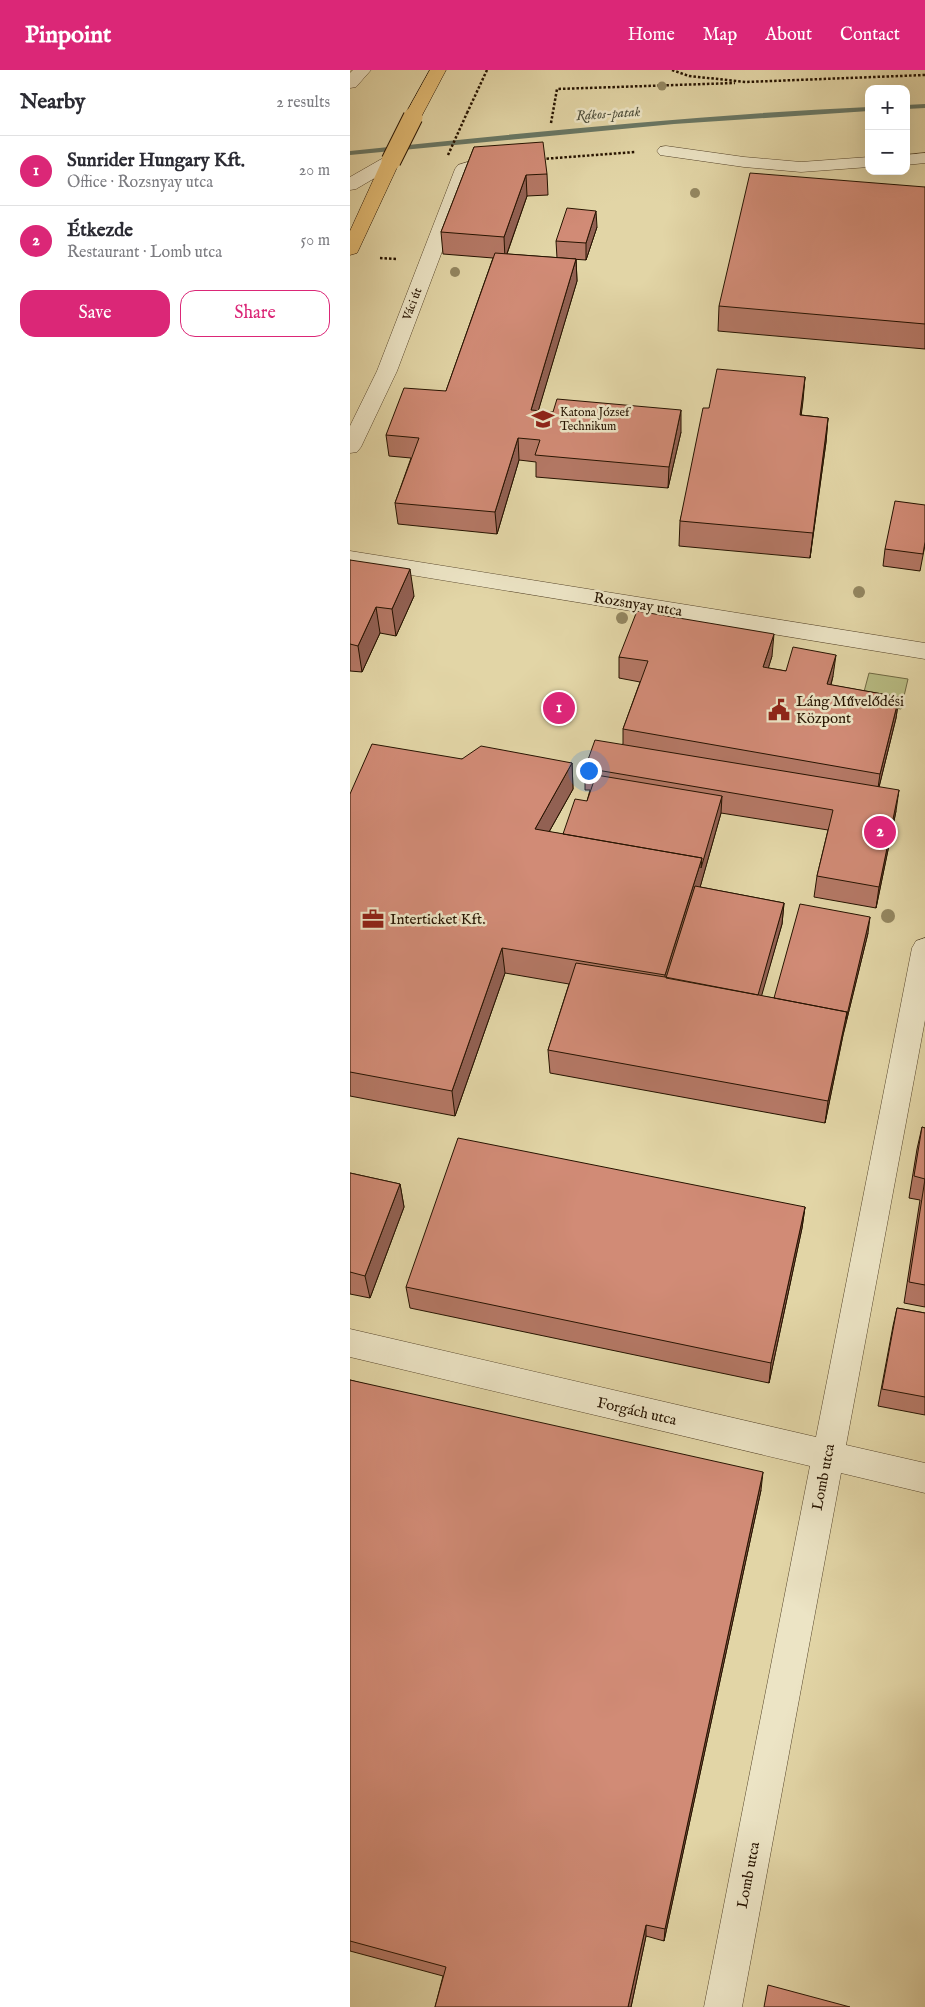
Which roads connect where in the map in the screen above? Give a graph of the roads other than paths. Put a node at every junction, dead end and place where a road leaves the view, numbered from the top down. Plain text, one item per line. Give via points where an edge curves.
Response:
1 (438, 70) edge
2 (666, 151) road end
3 (925, 158) edge
4 (910, 160) edge
5 (391, 161) junction
6 (865, 162) edge
7 (474, 165) edge
8 (350, 185) edge
9 (356, 226) edge
10 (350, 249) edge
11 (350, 447) edge
12 (350, 558) edge
13 (925, 651) edge
14 (925, 948) edge
15 (350, 1344) edge
16 (827, 1456) junction
17 (925, 1478) edge
18 (723, 2007) edge

1 - 5 main road, bridge
2 - 6 street via 801,167
3 - 4 street
5 - 8 street
5 - 9 main road
7 - 11 street, Váci út via 464,169 387,371
9 - 10 main road
12 - 13 street, Rozsnyay utca
14 - 16 street, Lomb utca
15 - 16 street, Forgách utca
16 - 17 street, Forgách utca
16 - 18 street, Lomb utca

